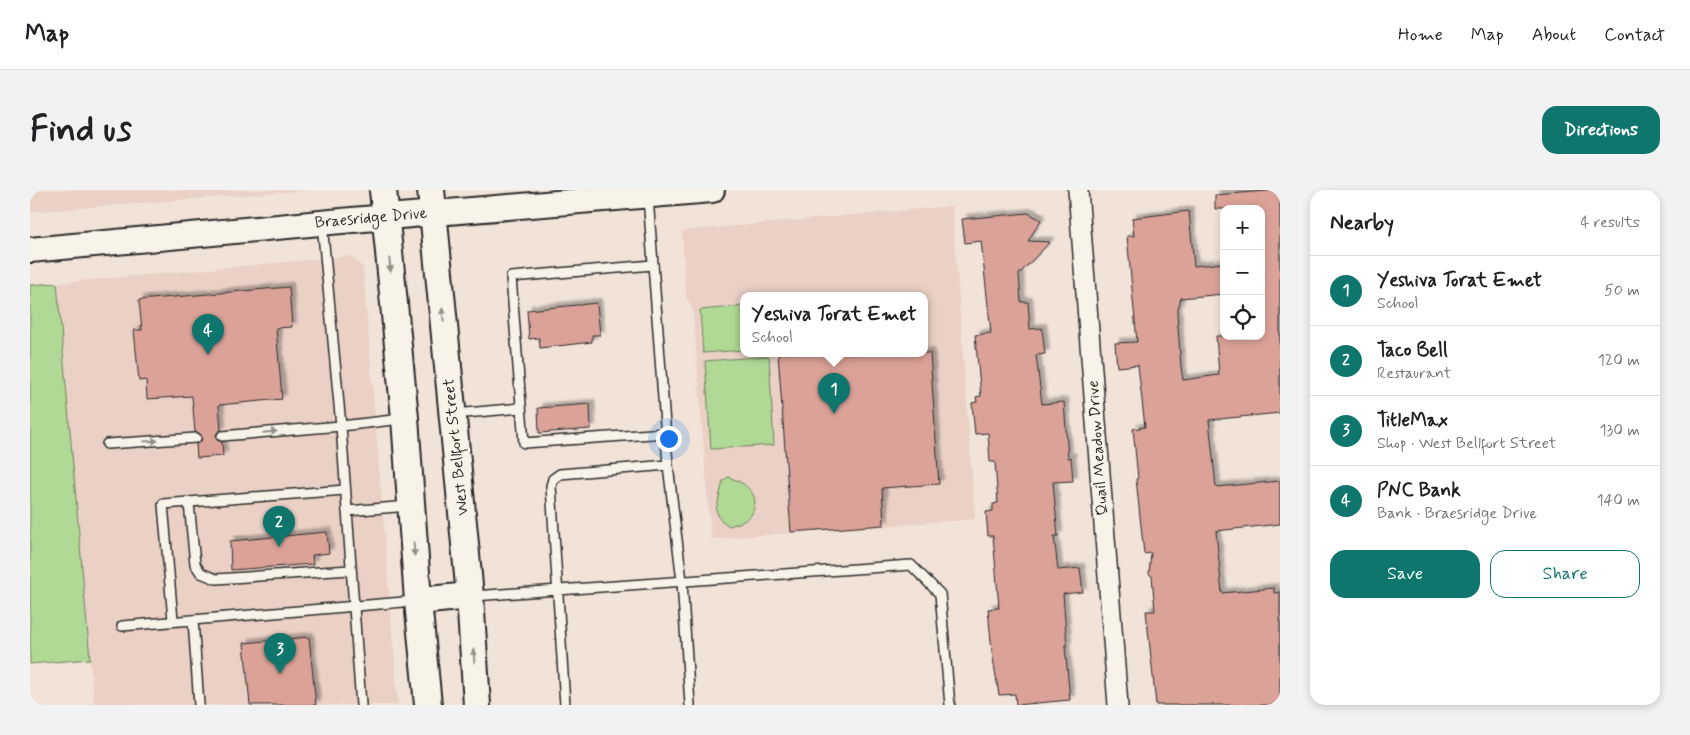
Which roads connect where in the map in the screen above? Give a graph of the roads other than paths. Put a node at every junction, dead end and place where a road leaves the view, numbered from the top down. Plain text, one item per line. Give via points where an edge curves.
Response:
1 (383, 190) edge
2 (712, 190) edge
3 (1078, 190) edge
4 (607, 194) edge
5 (648, 195) junction
6 (431, 201) edge
7 (385, 217) junction
8 (322, 222) junction
9 (30, 250) edge
10 (653, 265) junction
11 (521, 408) junction
12 (453, 414) junction
13 (405, 418) junction
14 (341, 426) junction
15 (666, 433) junction
16 (222, 436) dead end
17 (196, 438) dead end
18 (107, 444) dead end
19 (668, 465) junction
20 (345, 490) junction
21 (189, 503) junction
22 (411, 506) junction
23 (347, 511) junction
24 (350, 570) junction
25 (682, 581) junction
26 (558, 590) junction
27 (470, 596) junction
28 (418, 601) junction
29 (353, 606) junction
30 (173, 620) junction
31 (193, 620) junction
32 (122, 626) dead end
33 (199, 705) edge
34 (361, 705) edge
35 (428, 705) edge
36 (477, 705) edge
37 (565, 705) edge
38 (690, 705) edge
39 (950, 705) edge
40 (1118, 705) edge

1 - 7 main road
2 - 5 street, Braesridge Drive
3 - 40 street, Quail Meadow Drive
4 - 5 street, Braesridge Drive
4 - 6 street, Braesridge Drive
5 - 10 lane
6 - 7 street, Braesridge Drive
12 -> 6 main road, West Bellfort Street
7 - 8 street, Braesridge Drive
7 -> 13 main road
8 - 9 street, Braesridge Drive
8 - 14 lane
10 - 11 lane via 511,277
10 - 15 lane
11 - 12 lane
11 - 15 lane via 524,443
12 - 27 main road, West Bellfort Street
13 - 14 lane
13 - 22 main road
16 -> 14 lane
14 - 20 lane
15 - 19 lane
18 -> 17 lane
19 - 25 lane
19 - 26 lane via 560,474 553,479
20 - 21 lane
20 - 23 lane
21 - 24 lane via 195,564 201,573 216,579
21 - 30 lane via 164,504
22 - 23 lane
22 -> 28 main road
23 - 24 lane
24 - 29 lane
25 - 26 lane
25 - 38 lane
25 - 39 lane via 911,564 940,594
26 - 27 lane
26 - 37 lane
27 - 28 main road
36 -> 27 main road, West Bellfort Street
28 - 29 lane
28 - 35 main road
29 - 31 lane
29 - 34 lane
30 - 31 lane
30 - 32 lane
31 - 33 lane

